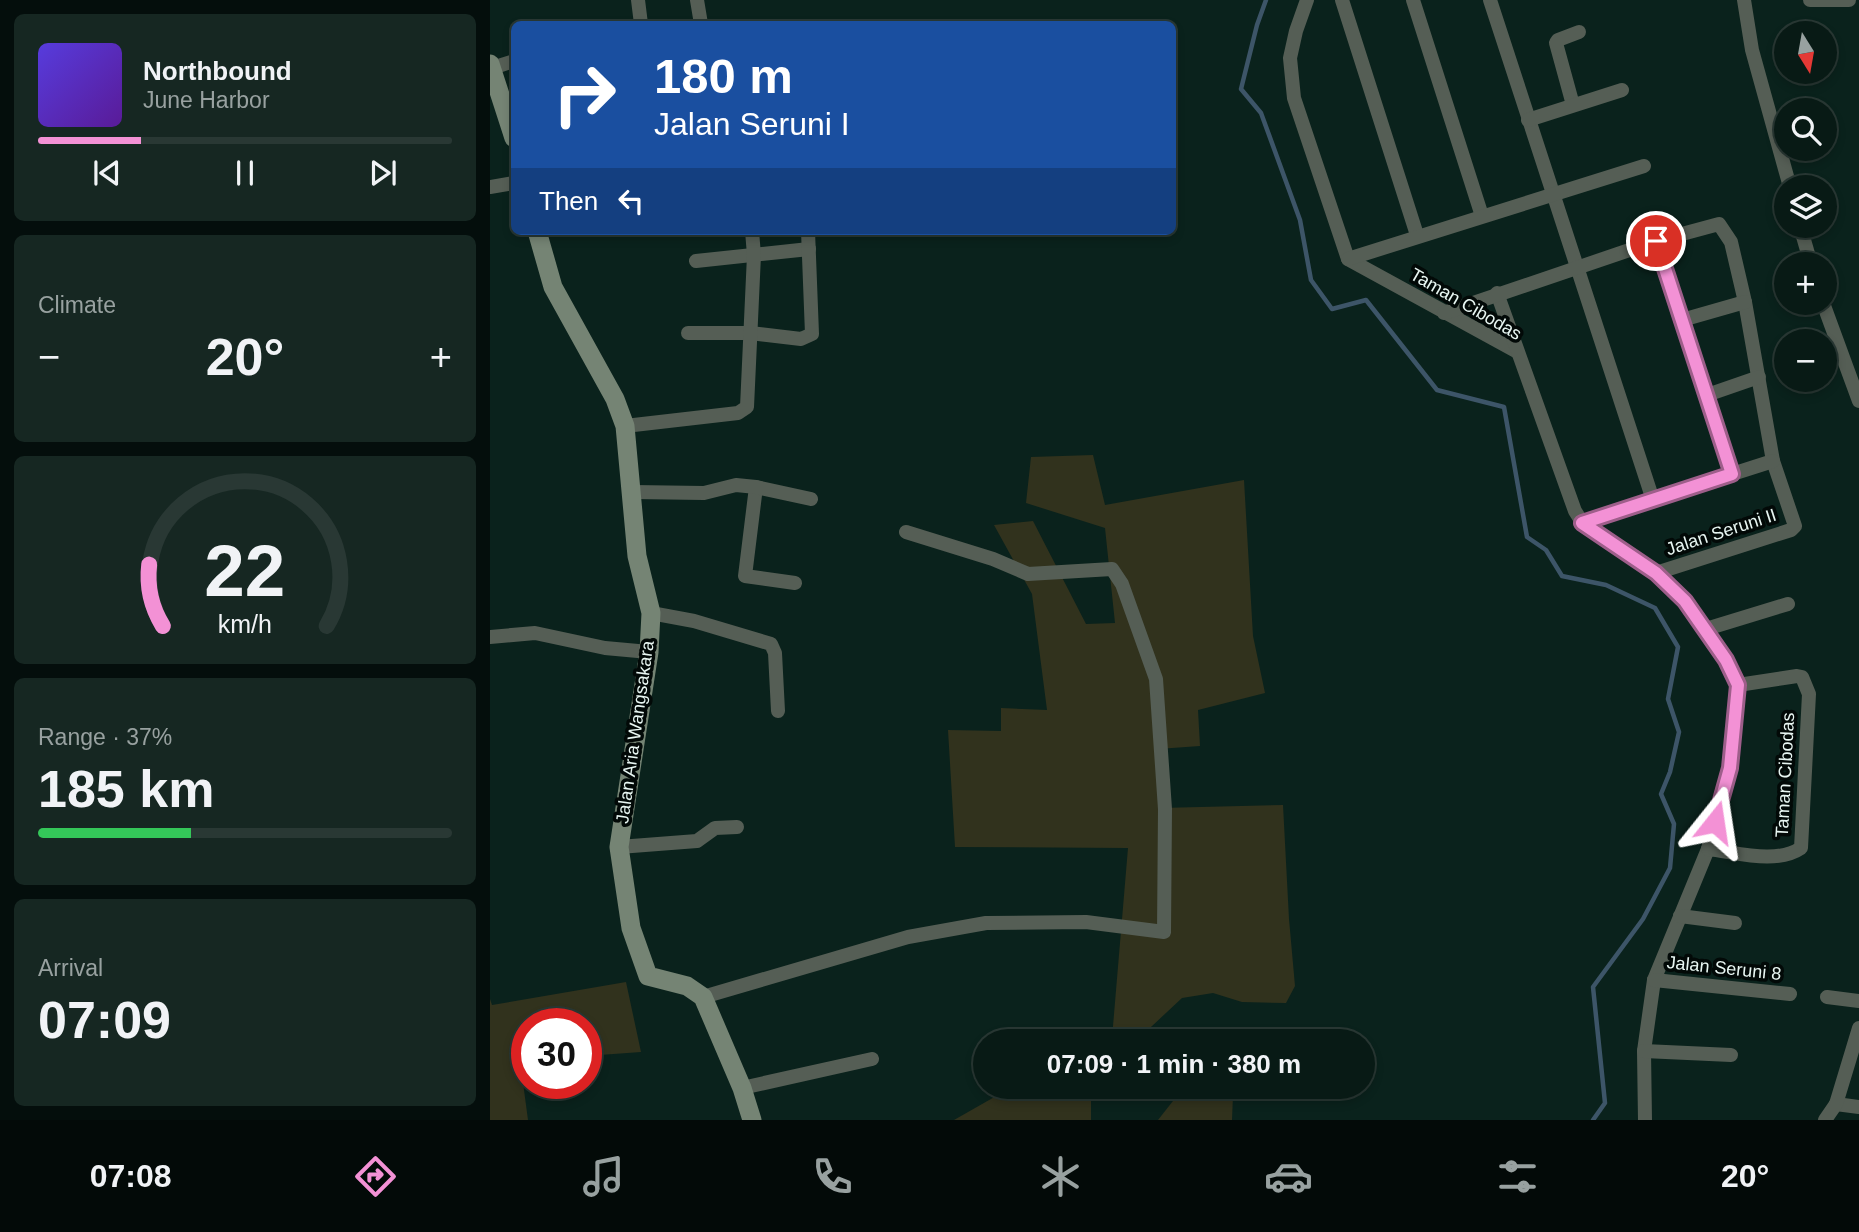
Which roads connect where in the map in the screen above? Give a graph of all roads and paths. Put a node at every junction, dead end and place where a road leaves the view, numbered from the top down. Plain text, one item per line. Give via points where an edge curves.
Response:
1 (638, 0) edge
2 (697, 0) edge
3 (1307, 0) edge
4 (1342, 0) edge
5 (1413, 0) edge
6 (1490, 0) edge
7 (1744, 0) edge
8 (1810, 0) edge
9 (1849, 0) edge
10 (641, 21) edge
11 (700, 21) edge
12 (1579, 32) dead end
13 (511, 62) edge
14 (491, 66) edge
15 (1622, 90) dead end
16 (1573, 106) junction
17 (1528, 120) junction
18 (511, 129) edge
19 (1644, 166) dead end
20 (1787, 175) edge
21 (511, 184) edge
22 (490, 187) edge
23 (1552, 194) junction
24 (1482, 216) junction
25 (538, 235) edge
26 (752, 235) edge
27 (808, 235) edge
28 (1417, 235) junction
29 (1656, 241) junction
30 (809, 249) junction
31 (754, 255) junction
32 (1348, 258) junction
33 (696, 261) dead end
34 (1576, 267) junction
35 (1497, 293) junction
36 (1745, 302) junction
37 (1444, 313) junction
38 (1827, 315) edge
39 (1682, 320) junction
40 (688, 332) dead end
41 (750, 333) junction
42 (1516, 351) junction
43 (1759, 377) junction
44 (1707, 394) junction
45 (1859, 401) edge
46 (625, 426) junction
47 (1773, 461) junction
48 (1732, 474) junction
49 (756, 487) junction
50 (633, 492) junction
51 (811, 499) dead end
52 (1653, 500) junction
53 (1582, 523) junction
54 (905, 533) dead end
55 (1656, 573) junction
56 (795, 583) dead end
57 (1788, 604) dead end
58 (651, 614) junction
59 (1706, 629) junction
60 (490, 637) edge
61 (649, 652) junction
62 (1738, 685) junction
63 (778, 711) dead end
64 (737, 827) dead end
65 (619, 847) junction
66 (1708, 849) junction
67 (1680, 916) junction
68 (1735, 923) dead end
69 (1654, 980) junction
70 (1790, 994) dead end
71 (1826, 997) dead end
72 (703, 998) junction
73 (1859, 1001) edge
74 (1859, 1028) edge
75 (1644, 1051) junction
76 (1731, 1055) dead end
77 (872, 1059) dead end
78 (742, 1088) junction
79 (1836, 1104) junction
80 (1859, 1107) edge
81 (752, 1120) edge
82 (1645, 1120) edge
83 (1825, 1120) edge

1 - 10 street
2 - 11 street
3 - 32 street via 1290,58 1294,98
4 - 28 street
5 - 24 street
6 - 17 street
7 - 20 street via 1752,50
8 - 9 street
12 - 16 street via 1556,43
13 - 14 street
14 - 18 street
15 - 16 street
16 - 17 street
17 - 23 street
19 - 23 street
21 - 22 street
23 - 24 street
23 - 34 street
24 - 28 street
25 - 46 street, Jalan Aria Wangsakara via 553,287 615,399
26 - 31 street
27 - 30 street
28 - 32 street
29 - 34 street
29 - 36 street via 1718,224 1731,242
29 - 39 street
30 - 31 street
30 - 41 street via 812,334 800,339
31 - 33 street
31 - 41 street
32 - 37 street, Taman Cibodas
34 - 35 street
34 - 52 street
35 - 37 street
35 - 42 street
36 - 39 street
36 - 43 street
37 - 42 street, Taman Cibodas
38 - 45 street
39 - 44 street
40 - 41 street
41 - 46 street via 746,409
42 - 53 street, Taman Cibodas
43 - 44 street
43 - 47 street
44 - 48 street
46 - 50 street, Jalan Aria Wangsakara
47 - 48 street
47 - 55 street, Jalan Seruni II via 1796,526
48 - 52 street
49 - 50 street via 736,485 704,493
49 - 51 street
49 - 56 street via 745,576
50 - 58 street, Jalan Aria Wangsakara via 638,556
52 - 53 street
53 - 55 street
54 - 72 street via 993,559 1028,575 1112,569 1122,584 1156,679 1165,809 1164,932 1086,922 986,923 908,937
55 - 59 street
57 - 59 street
58 - 61 street, Jalan Aria Wangsakara
58 - 63 street via 771,643
59 - 62 street
60 - 61 street via 535,633
61 - 65 street, Jalan Aria Wangsakara
62 - 66 street via 1730,768
62 - 66 street, Taman Cibodas via 1797,676 1806,682 1801,848 1789,856
64 - 65 street via 715,828 698,841
65 - 72 street, Jalan Aria Wangsakara via 631,928 648,976 687,986
66 - 67 street
67 - 68 street
67 - 69 street
69 - 70 street, Jalan Seruni 8
69 - 75 street
71 - 73 street
72 - 78 street
74 - 79 street
75 - 76 street
75 - 82 street
77 - 78 street
78 - 81 street
79 - 80 street
79 - 83 street

